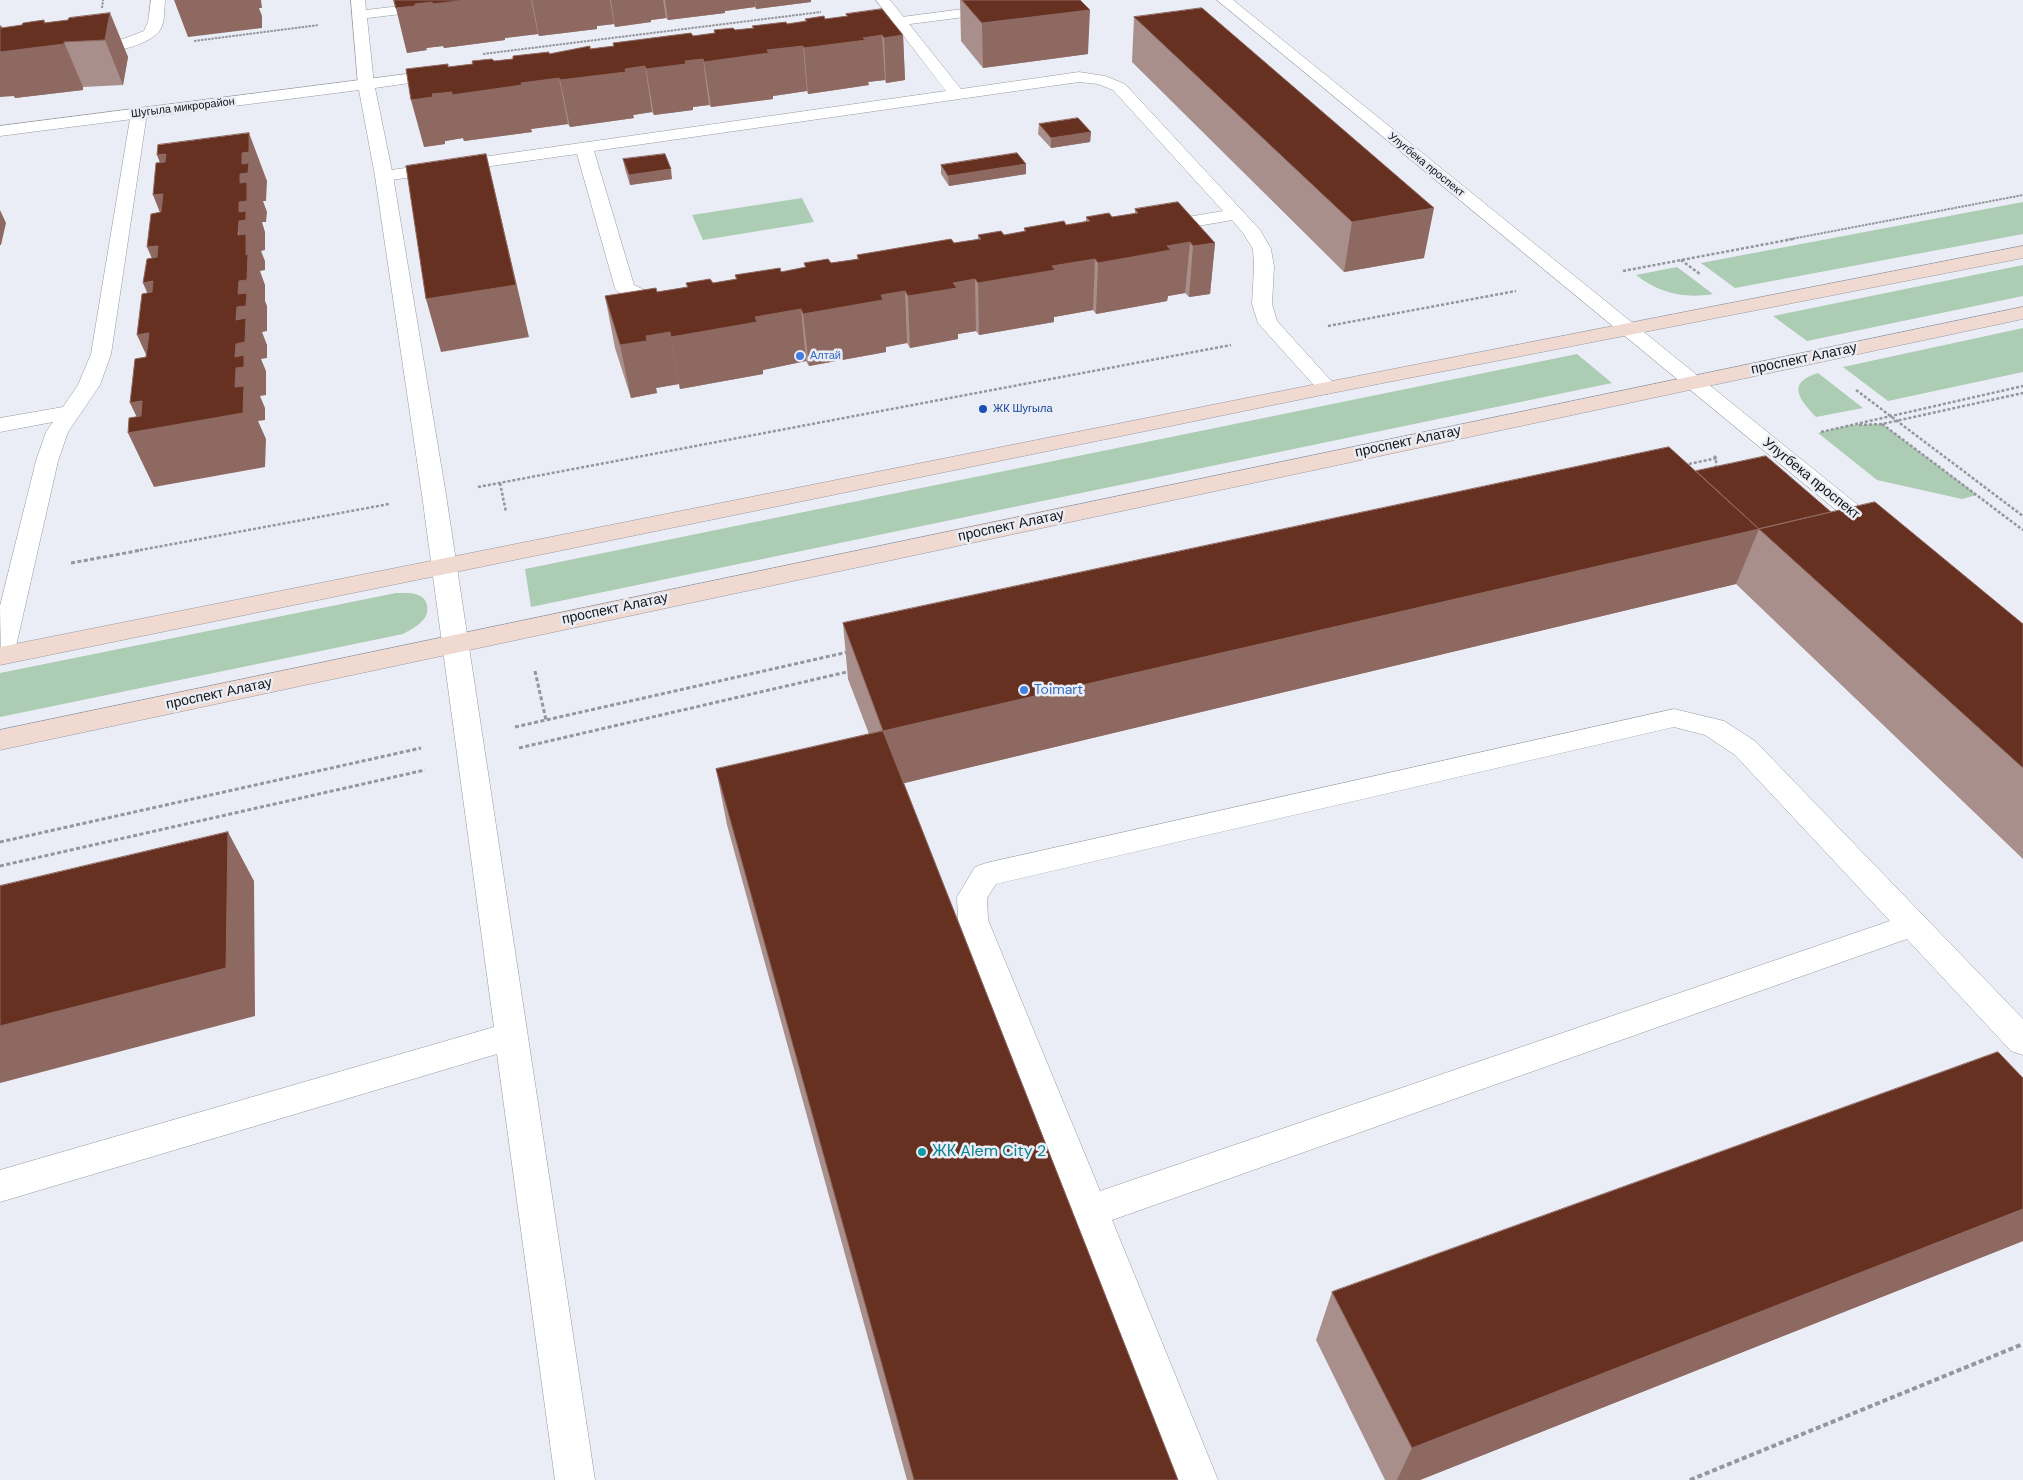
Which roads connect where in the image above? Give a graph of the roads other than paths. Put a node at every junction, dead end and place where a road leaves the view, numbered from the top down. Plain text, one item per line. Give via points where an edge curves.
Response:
1 (158, 0) edge
2 (488, 0) edge
3 (883, 0) edge
4 (1065, 0) edge
5 (1224, 0) edge
6 (1030, 2) edge
7 (360, 11) edge
8 (900, 21) junction
9 (841, 28) edge
10 (75, 50) edge
11 (465, 72) edge
12 (366, 84) junction
13 (957, 94) junction
14 (139, 114) junction
15 (0, 130) edge
16 (584, 147) junction
17 (384, 176) junction
18 (1236, 214) junction
19 (1137, 230) edge
20 (2023, 252) edge
21 (686, 304) edge
22 (2023, 313) edge
23 (1629, 330) junction
24 (1693, 382) junction
25 (1327, 388) junction
26 (72, 412) junction
27 (0, 425) edge
28 (1895, 547) edge
29 (444, 566) junction
30 (456, 643) junction
31 (0, 656) edge
32 (0, 740) edge
33 (1913, 925) junction
34 (512, 1036) junction
35 (2023, 1041) edge
36 (0, 1186) edge
37 (1091, 1211) junction
38 (575, 1480) edge
39 (1198, 1480) edge

1 - 10 street via 154,28 146,35 118,45
2 - 7 street
3 - 8 street
4 - 6 street
5 - 23 street, Улугбека проспект
6 - 8 street
7 - 12 street
8 - 9 street
8 - 13 street
11 - 12 street, Шугыла микрорайон
12 - 14 street, Шугыла микрорайон
12 - 17 street
13 - 16 street
13 - 18 street via 1079,77 1108,81 1119,87
14 - 15 street, Шугыла микрорайон
14 - 26 street via 101,354 89,385
16 - 17 street
16 - 21 street via 625,288 667,303
17 - 29 street
18 - 19 street
18 - 25 street via 1251,230 1262,250 1262,304 1268,323
20 - 23 main road
22 - 24 main road, проспект Алатау
23 - 24 street, Улугбека проспект
23 - 25 main road
24 - 28 street, Улугбека проспект
24 - 30 main road, проспект Алатау
25 - 29 main road
26 - 27 street
26 - 31 street via 57,432 47,461
29 - 30 street
29 - 31 main road
30 - 32 main road, проспект Алатау
30 - 34 street
33 - 35 street
33 - 37 street
33 - 37 street via 1744,748 1714,728 1674,718 986,875 972,897 973,920
34 - 36 street
34 - 38 street
37 - 39 street

